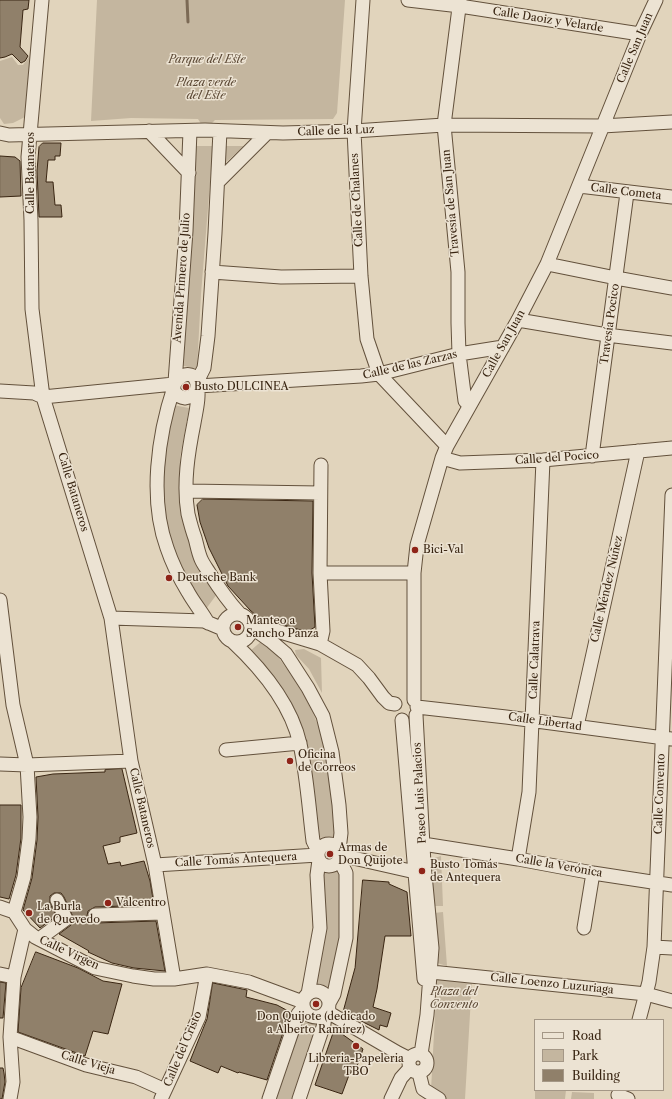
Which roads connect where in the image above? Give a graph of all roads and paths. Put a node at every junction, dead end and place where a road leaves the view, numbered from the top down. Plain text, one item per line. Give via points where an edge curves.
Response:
1 (42, 0) edge
2 (362, 0) edge
3 (408, 0) edge
4 (656, 0) edge
5 (460, 3) edge
6 (640, 34) junction
7 (672, 122) edge
8 (444, 125) junction
9 (602, 126) junction
10 (190, 131) junction
11 (220, 131) junction
12 (354, 131) junction
13 (150, 132) junction
14 (0, 133) edge
15 (267, 133) junction
16 (30, 135) junction
17 (189, 173) junction
18 (218, 182) junction
19 (579, 186) junction
20 (627, 193) junction
21 (672, 197) edge
22 (547, 264) junction
23 (212, 272) junction
24 (361, 276) junction
25 (616, 278) junction
26 (672, 288) edge
27 (518, 320) junction
28 (607, 335) junction
29 (672, 343) edge
30 (503, 347) junction
31 (459, 354) junction
32 (379, 374) junction
33 (175, 384) junction
34 (197, 386) junction
35 (0, 391) edge
36 (43, 397) junction
37 (469, 405) junction
38 (447, 446) junction
39 (672, 448) edge
40 (638, 451) junction
41 (592, 456) junction
42 (442, 458) junction
43 (543, 460) junction
44 (321, 465) dead end
45 (187, 491) junction
46 (320, 493) junction
47 (672, 495) edge
48 (320, 573) junction
49 (414, 573) junction
50 (0, 600) edge
51 (239, 613) junction
52 (111, 618) junction
53 (208, 622) junction
54 (251, 625) junction
55 (223, 629) junction
56 (294, 637) junction
57 (232, 641) junction
58 (320, 644) junction
59 (286, 654) junction
60 (669, 669) edge
61 (395, 704) junction
62 (415, 707) junction
63 (402, 720) junction
64 (533, 721) junction
65 (577, 726) junction
66 (667, 739) edge
67 (300, 743) junction
68 (226, 750) dead end
69 (131, 761) junction
70 (0, 764) edge
71 (27, 765) junction
72 (423, 844) junction
73 (339, 855) junction
74 (319, 856) junction
75 (518, 859) junction
76 (155, 865) junction
77 (419, 871) junction
78 (593, 873) junction
79 (656, 882) junction
80 (672, 885) edge
81 (57, 900) dead end
82 (0, 907) edge
83 (14, 912) junction
84 (163, 913) junction
85 (95, 915) dead end
86 (584, 928) dead end
87 (25, 929) junction
88 (39, 938) junction
89 (654, 947) junction
90 (672, 948) edge
91 (431, 972) junction
92 (0, 974) edge
93 (207, 974) junction
94 (14, 977) junction
95 (174, 979) junction
96 (646, 994) junction
97 (305, 1001) junction
98 (672, 1001) edge
99 (327, 1009) junction
100 (427, 1015) junction
101 (639, 1019) edge
102 (10, 1037) junction
103 (415, 1063) junction
104 (163, 1094) edge
105 (10, 1099) edge
106 (269, 1099) edge
107 (299, 1099) edge
108 (391, 1099) edge
109 (439, 1099) edge

1 - 16 street, Calle Bataneros
2 - 12 street, Calle de Chalanes
3 - 5 street, Calle Daoiz y Velarde
4 - 6 street, Calle San Juan
5 - 6 street, Calle Daoiz y Velarde
5 - 8 street, Travesía de San Juan
6 - 9 street, Calle San Juan
7 - 9 street, Calle de la Luz
8 - 9 street, Calle de la Luz
8 - 12 street, Calle de la Luz
8 - 31 street, Travesía de San Juan via 458,272
9 - 19 street, Calle San Juan
10 - 11 street, Calle de la Luz
10 - 13 street, Calle de la Luz
10 - 17 street, Avenida Primero de Julio
11 - 15 street, Calle de la Luz
11 - 18 street
12 - 15 street, Calle de la Luz
12 - 24 street, Calle de Chalanes
13 - 16 street, Calle de la Luz
13 - 17 street
14 - 16 street, Calle de la Luz
15 - 18 street
16 - 36 street, Calle Bataneros via 28,157 32,309
17 - 33 street, Avenida Primero de Julio
18 - 23 street
19 - 20 street, Calle Cometa
19 - 22 street, Calle San Juan
20 - 21 street, Calle Cometa
20 - 25 street, Travesía Pocico
22 - 25 street
22 - 27 street, Calle San Juan
23 - 24 street via 281,277
23 - 34 street via 204,368
24 - 32 street, Calle de Chalanes via 367,339
25 - 26 street
25 - 28 street, Travesía Pocico
27 - 28 street
27 - 30 street, Calle San Juan
28 - 29 street
28 - 41 street, Travesía Pocico
30 - 31 street, Calle de las Zarzas
30 - 37 street, Calle San Juan
31 - 32 street, Calle de las Zarzas
31 - 37 street, Travesía de San Juan via 465,401
32 - 34 street, Calle de las Zarzas
32 - 38 street
33 - 34 street via 177,379 184,375 192,376
33 - 34 street via 178,395 185,398 193,396
33 - 36 street
33 - 53 street, Avenida Primero de Julio via 159,454 157,488 161,526 167,548 188,592
34 - 45 street via 197,404 188,456
35 - 36 street via 34,393
36 - 52 street, Calle Bataneros
37 - 38 street, Calle San Juan
38 - 42 street, Calle San Juan
39 - 40 street, Calle del Pocico
40 - 41 street, Calle del Pocico
40 - 65 street, Calle Méndez Núñez
41 - 43 street, Calle del Pocico
42 - 43 street, Calle del Pocico via 460,463
42 - 49 street, Calle San Juan via 417,545
43 - 64 street, Calle Calatrava
44 - 46 street
45 - 46 street
45 - 51 street via 188,515 201,559 224,596
46 - 48 street
47 - 60 street, Calle Convento
48 - 49 street
48 - 58 street via 323,631
49 - 62 street, Calle San Juan
50 - 71 street via 13,705
51 - 54 street via 246,617
51 - 55 street via 227,617
52 - 53 street
52 - 69 street, Calle Bataneros
53 - 55 street
54 - 56 street
54 - 57 street via 251,632 245,639
54 - 59 street
55 - 57 street
56 - 58 street
56 - 59 street
57 - 67 street via 275,689 291,718
58 - 61 street via 357,665 383,697 389,703
59 - 73 street via 323,716 332,752 339,805
60 - 66 street, Calle Convento
61 - 62 street via 400,698 411,698
61 - 63 street via 394,712
62 - 63 street via 410,720
62 - 64 street, Calle Libertad
62 - 72 street, Paseo Luis Palacios
63 - 77 street, Paseo Luis Palacios
64 - 65 street, Calle Libertad
64 - 75 street, Calle Calatrava via 529,792
65 - 66 street, Calle Libertad
66 - 79 street, Calle Convento
67 - 68 street
67 - 74 street via 313,841
69 - 71 street
69 - 76 street, Calle Bataneros
70 - 71 street
71 - 83 street via 29,839 24,877
72 - 75 street, Calle la Verónica
72 - 77 street, Paseo Luis Palacios
73 - 74 street, Calle Tomás Antequera via 334,864 328,865 322,863
73 - 77 street
73 - 99 street via 346,873 346,938 334,994
74 - 76 street, Calle Tomás Antequera
74 - 97 street via 317,875 320,928
75 - 78 street, Calle la Verónica
76 - 84 street, Calle Bataneros
77 - 91 street, Paseo Luis Palacios via 432,948
77 - 100 street, Paseo Luis Palacios
78 - 79 street, Calle la Verónica
78 - 86 street
79 - 80 street, Calle la Verónica
79 - 89 street, Calle Convento
81 - 88 street via 66,919
82 - 83 street
83 - 87 street
84 - 85 street
84 - 95 street, Calle Bataneros
87 - 88 street, Calle Virgen
87 - 94 street
88 - 95 street, Calle Virgen via 95,968 154,979
89 - 90 street
89 - 96 street, Calle Convento
91 - 96 street, Calle Loenzo Luzuriaga
91 - 100 street, Paseo Luis Palacios
92 - 94 street
93 - 95 street, Calle Virgen
93 - 97 street, Calle Virgen via 249,982
93 - 104 street, Calle del Cristo via 199,1017
94 - 102 street
96 - 98 street, Calle Loenzo Luzuriaga
96 - 101 street, Calle Convento
97 - 99 street via 305,1012 313,1017
97 - 99 street via 315,991 323,993 326,996
97 - 106 street via 298,1014
99 - 103 street via 331,1014
99 - 107 street
100 - 103 street, Paseo Luis Palacios
102 - 104 street, Calle Vieja via 86,1065 136,1077
102 - 105 street via 13,1082
103 - 108 street via 401,1078
103 - 109 street via 423,1088

